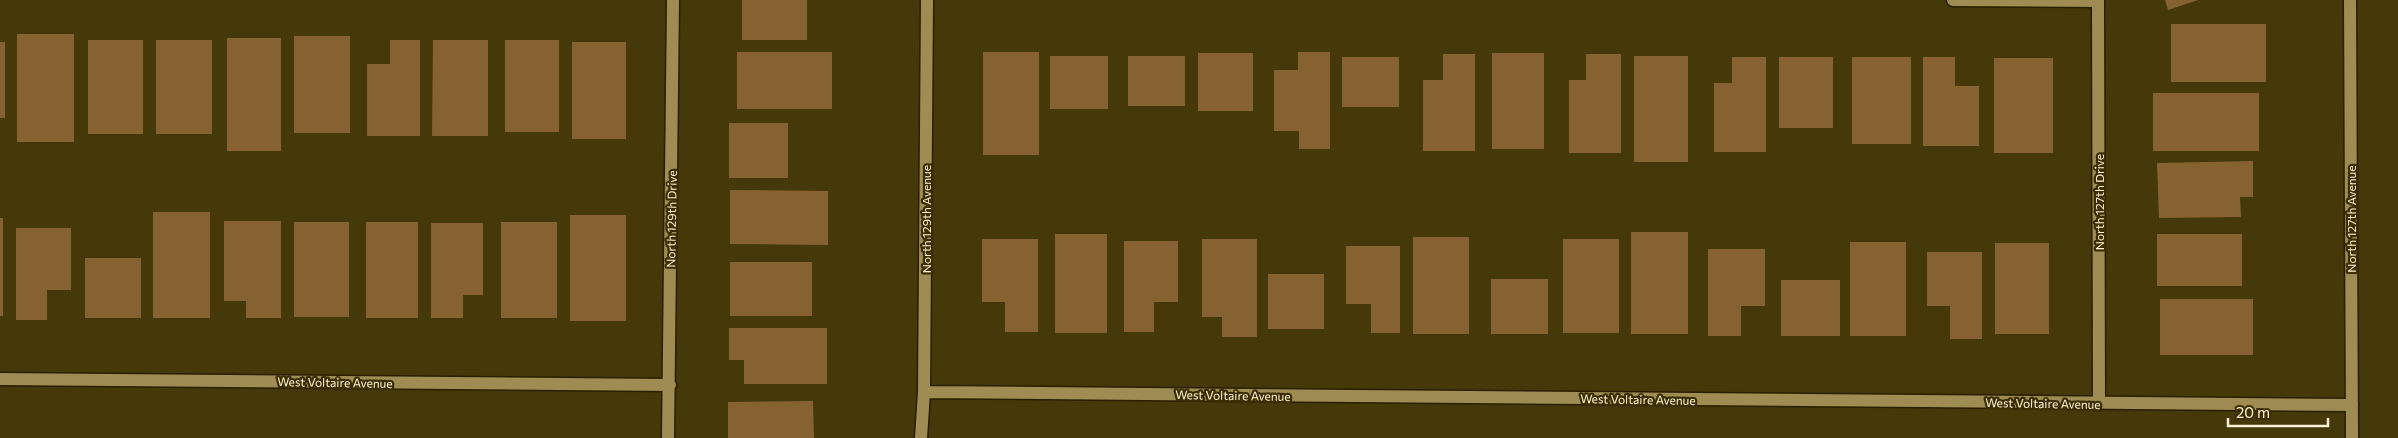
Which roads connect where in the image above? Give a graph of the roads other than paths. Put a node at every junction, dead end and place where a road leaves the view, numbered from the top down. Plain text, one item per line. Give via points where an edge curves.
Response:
1 (673, 0) edge
2 (927, 0) edge
3 (1954, 0) edge
4 (2350, 0) edge
5 (2098, 1) edge
6 (0, 379) edge
7 (670, 385) junction
8 (924, 392) junction
9 (2099, 404) junction
10 (2352, 405) junction
11 (668, 438) edge
12 (921, 438) edge
13 (2352, 438) edge

1 - 7 street, North 129th Drive
2 - 8 street, North 129th Avenue
3 - 5 street
4 - 10 street, North 127th Avenue
5 - 9 street, North 127th Drive
6 - 7 street, West Voltaire Avenue
7 - 11 street, North 129th Drive
8 - 9 street, West Voltaire Avenue
8 - 12 street, North 129th Avenue
9 - 10 street, West Voltaire Avenue
10 - 13 street, North 127th Avenue

